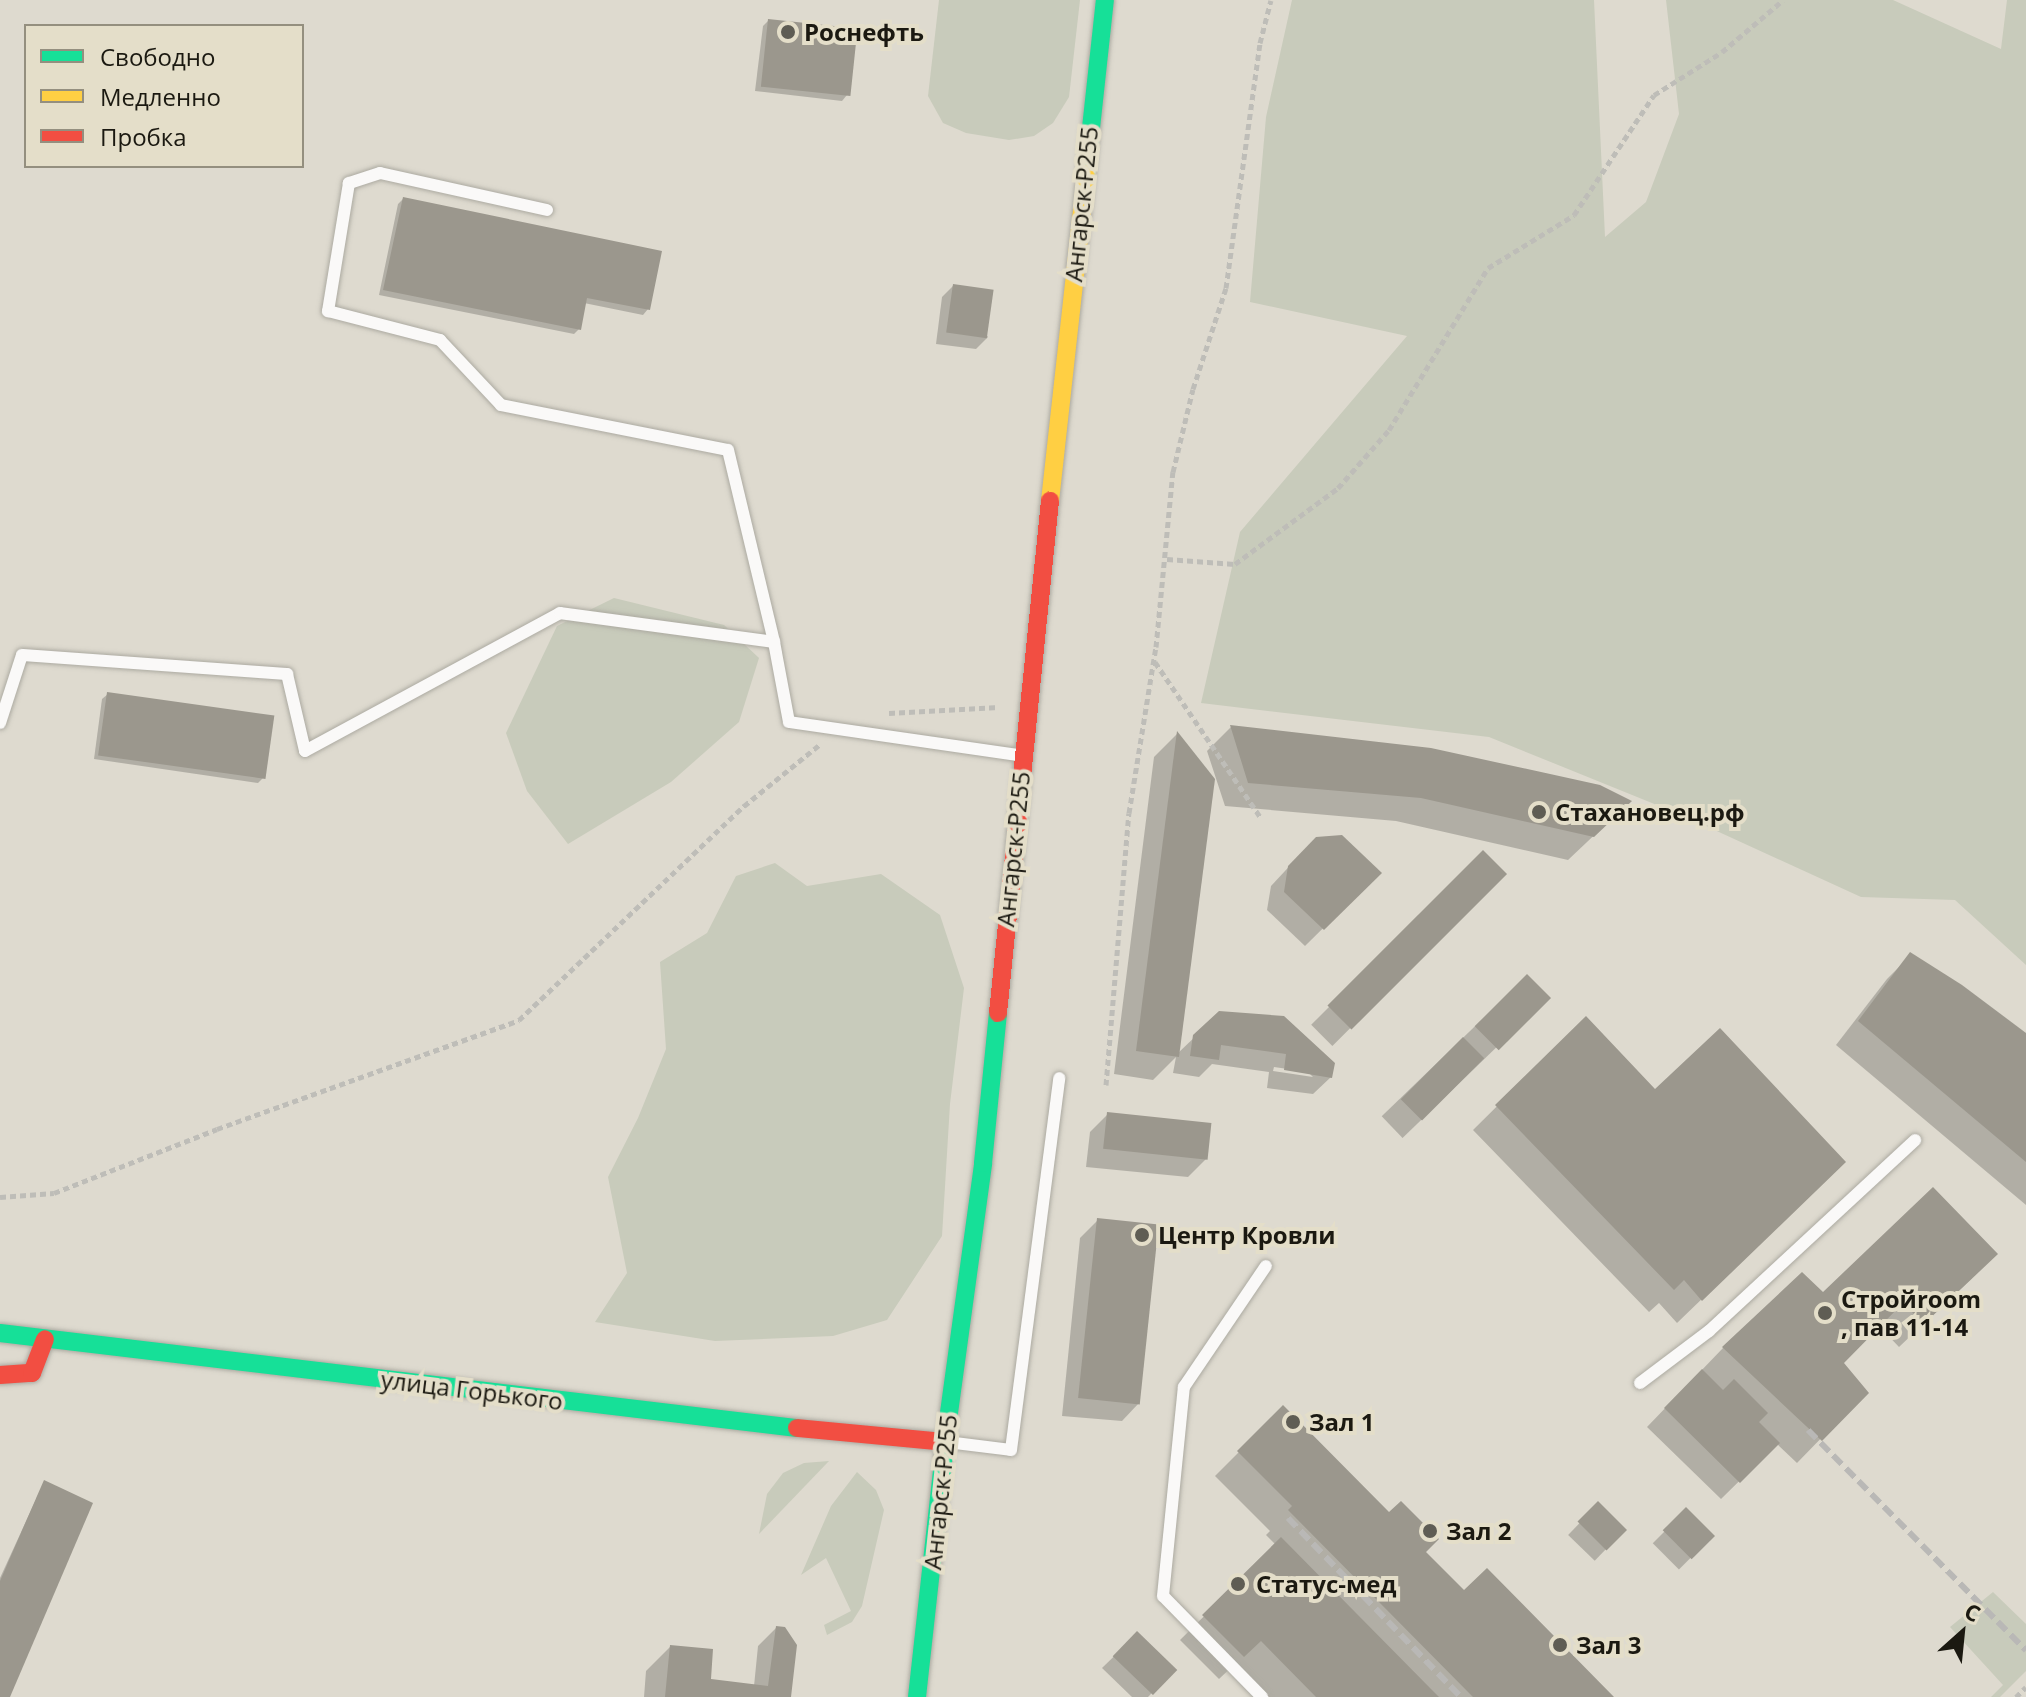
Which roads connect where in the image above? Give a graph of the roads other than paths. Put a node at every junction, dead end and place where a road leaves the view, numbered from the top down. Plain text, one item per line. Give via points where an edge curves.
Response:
1 (1105, 0) edge
2 (547, 210) dead end
3 (774, 642) junction
4 (0, 723) edge
5 (1023, 755) junction
6 (1059, 1078) dead end
7 (1915, 1140) dead end
8 (1266, 1266) dead end
9 (0, 1333) edge
10 (45, 1339) junction
11 (0, 1375) edge
12 (1640, 1383) dead end
13 (945, 1442) junction
14 (917, 1697) edge
15 (1262, 1697) edge

1 - 5 main road, Ангарск-Р255
2 - 3 lane via 380,173 349,183 328,311 440,340 501,405 728,450
3 - 4 lane via 560,613 305,751 287,674 22,655
3 - 5 lane via 789,722
5 - 13 main road, Ангарск-Р255 via 983,1163
6 - 13 lane via 1011,1450
7 - 12 lane via 1709,1331
8 - 15 lane via 1184,1387 1163,1596
9 - 10 main road, улица Горького
10 - 11 main road via 32,1373
10 - 13 main road, улица Горького
13 - 14 main road, Ангарск-Р255

